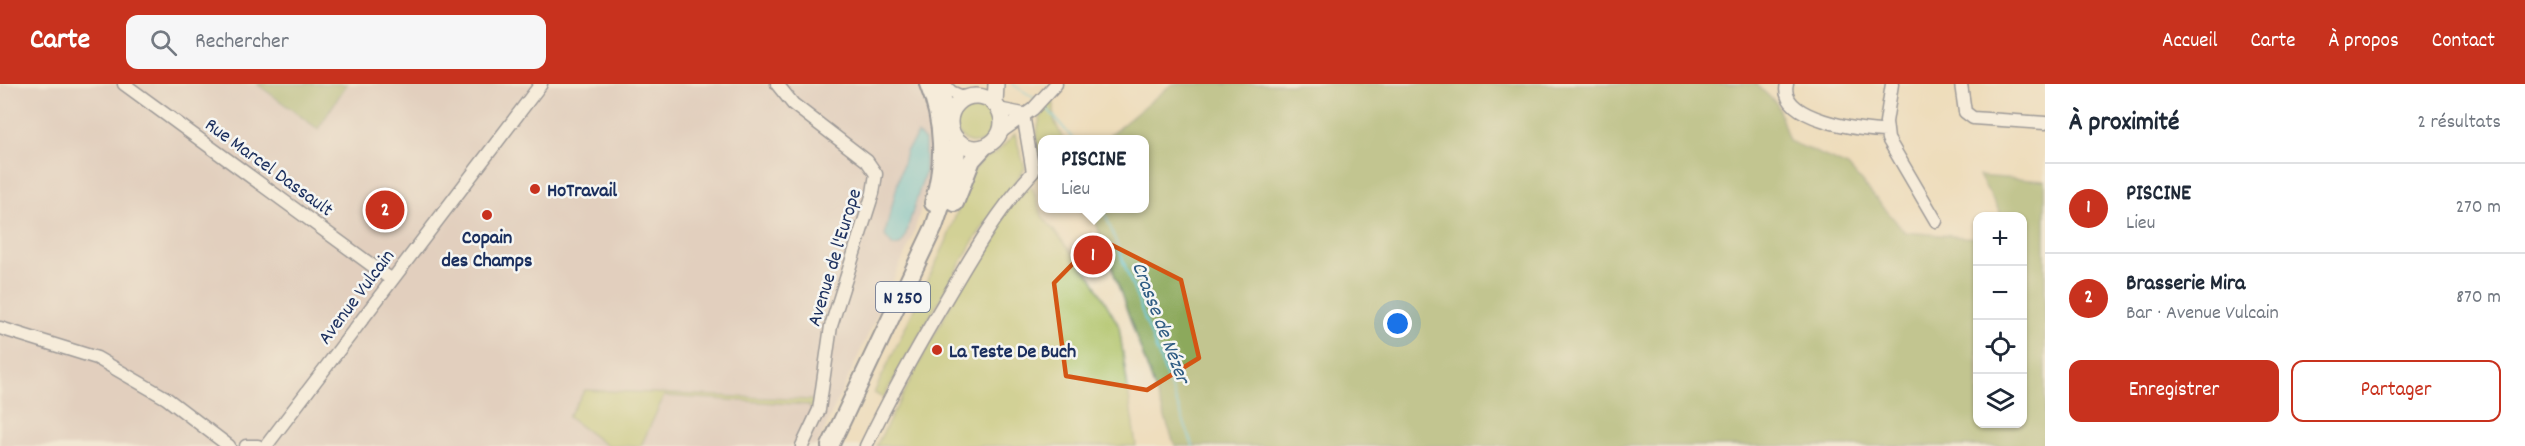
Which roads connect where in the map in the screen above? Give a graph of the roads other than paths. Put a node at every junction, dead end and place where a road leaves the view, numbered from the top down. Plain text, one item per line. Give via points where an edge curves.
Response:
1 (124, 84) edge
2 (541, 84) edge
3 (777, 84) edge
4 (928, 84) edge
5 (935, 84) edge
6 (944, 84) edge
7 (981, 84) edge
8 (996, 84) edge
9 (1056, 84) edge
10 (1787, 84) edge
11 (1892, 84) edge
12 (1961, 84) edge
13 (967, 97) junction
14 (997, 107) junction
15 (1023, 114) junction
16 (950, 119) junction
17 (2045, 123) edge
18 (1886, 131) junction
19 (1000, 132) junction
20 (957, 142) junction
21 (983, 148) junction
22 (1936, 222) dead end
23 (392, 280) junction
24 (0, 328) edge
25 (859, 386) junction
26 (229, 446) edge
27 (246, 446) edge
28 (258, 446) edge
29 (266, 446) edge
30 (802, 446) edge
31 (830, 446) edge
32 (843, 446) edge
33 (866, 446) edge

1 - 23 street, Rue Marcel Dassault
2 - 23 street, Avenue Vulcain
3 - 30 street, Avenue de l'Europe via 793,104 867,161 876,174 831,326 819,410
4 - 25 highway, N 250 via 940,131 938,180 914,257
5 - 16 street
6 - 13 street via 951,92
7 - 13 main road
8 - 14 main road
9 - 15 street via 1033,109
10 - 18 street via 1789,102 1815,117 1835,125
11 - 18 street
12 - 17 street via 1965,112 1973,118
13 - 14 main road via 984,97
13 - 16 main road via 956,105
14 - 15 street
14 - 19 main road via 1002,120
15 - 19 street
15 - 33 street via 1033,172 1006,202 978,245
16 - 20 main road, N 250
18 - 22 street
19 - 21 main road, N 250
20 - 21 main road
20 - 25 highway, N 250 via 956,162 934,227
21 - 32 highway, N 250 via 972,160 930,265
23 - 29 street, Avenue Vulcain
24 - 26 street via 97,358 166,398
25 - 31 highway, N 250
27 - 28 street

